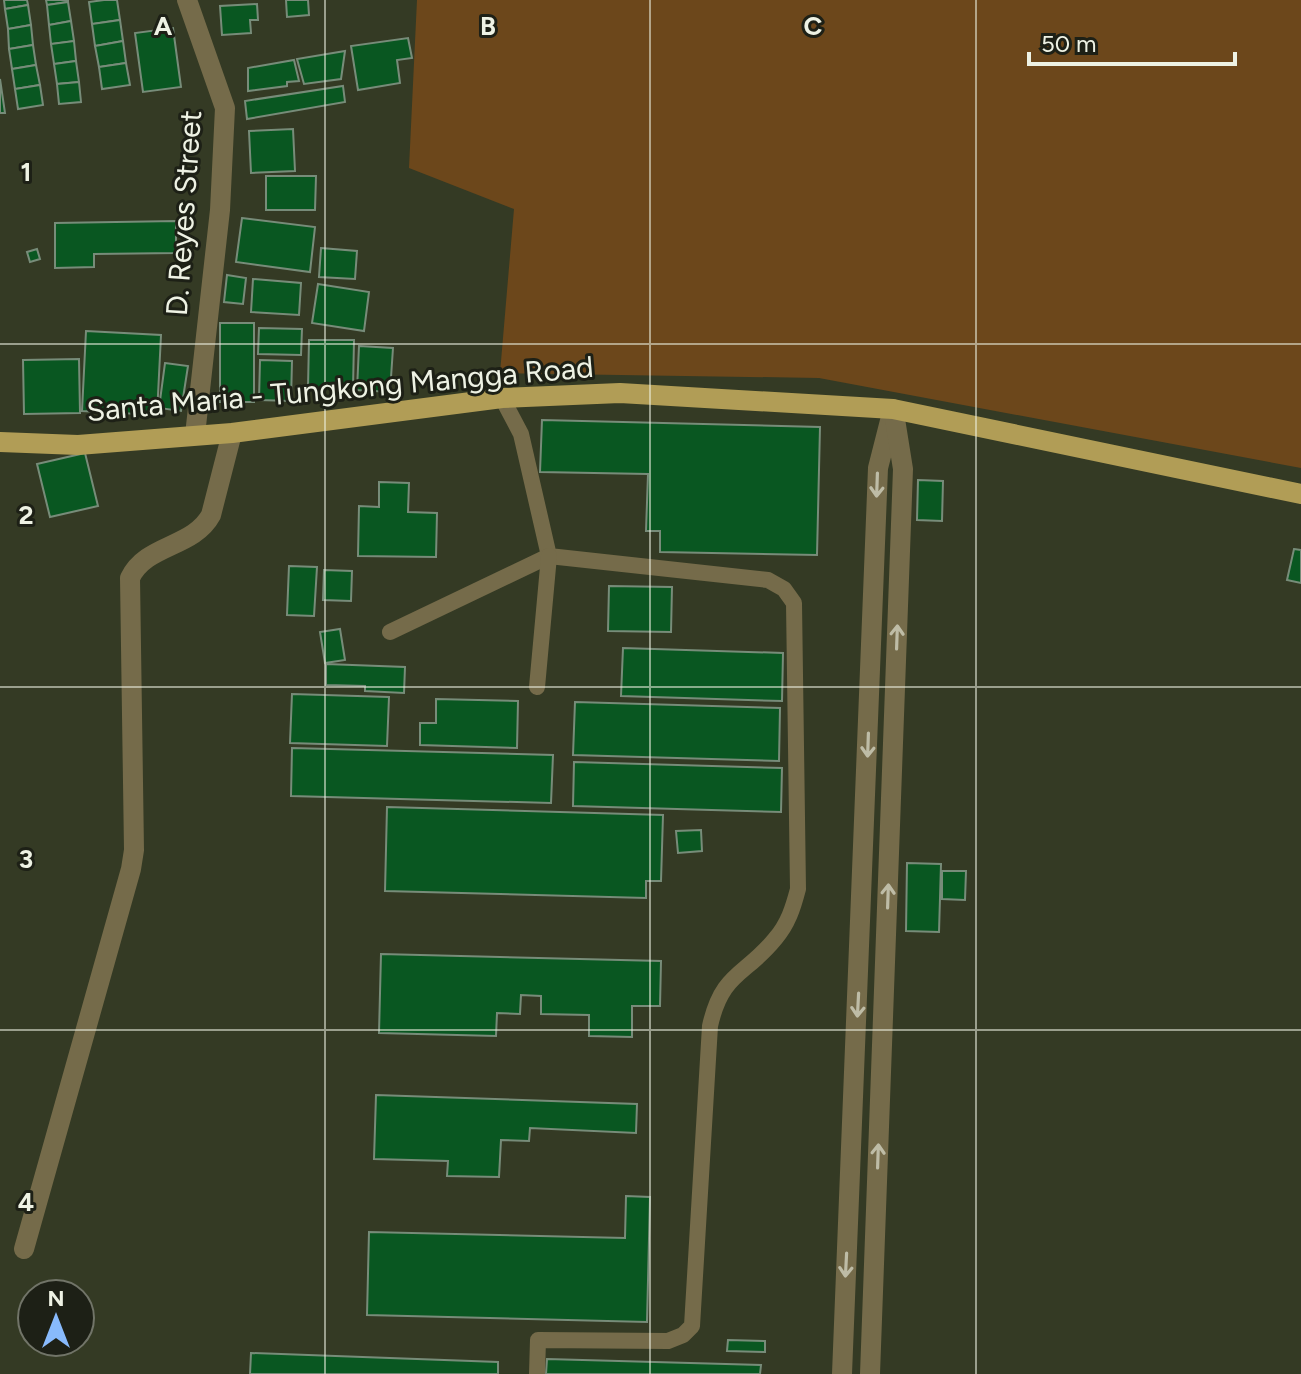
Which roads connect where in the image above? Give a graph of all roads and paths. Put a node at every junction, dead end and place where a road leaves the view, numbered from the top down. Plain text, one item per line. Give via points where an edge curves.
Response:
1 (187, 0) edge
2 (502, 398) junction
3 (893, 409) junction
4 (232, 433) junction
5 (195, 435) junction
6 (0, 442) edge
7 (1301, 494) edge
8 (549, 556) junction
9 (390, 632) dead end
10 (537, 687) dead end
11 (24, 1249) dead end
12 (537, 1374) edge
13 (842, 1374) edge
14 (870, 1374) edge

1 - 5 street, D. Reyes Street via 225,108 220,210
2 - 3 main road, Santa Maria - Tungkong Mangga Road via 620,393
2 - 4 main road, Santa Maria - Tungkong Mangga Road
2 - 8 lane via 521,434
3 - 7 main road, Santa Maria - Tungkong Mangga Road
3 -> 13 street via 878,468
14 -> 3 street via 903,469
4 - 5 main road, Santa Maria - Tungkong Mangga Road
4 - 11 street via 205,526 143,560 130,578 131,869
5 - 6 main road, Santa Maria - Tungkong Mangga Road via 78,445
8 - 9 lane
8 - 10 lane
8 - 12 lane via 768,580 784,589 794,603 798,889 790,917 774,941 729,980 714,1004 692,1326 668,1341 538,1340

